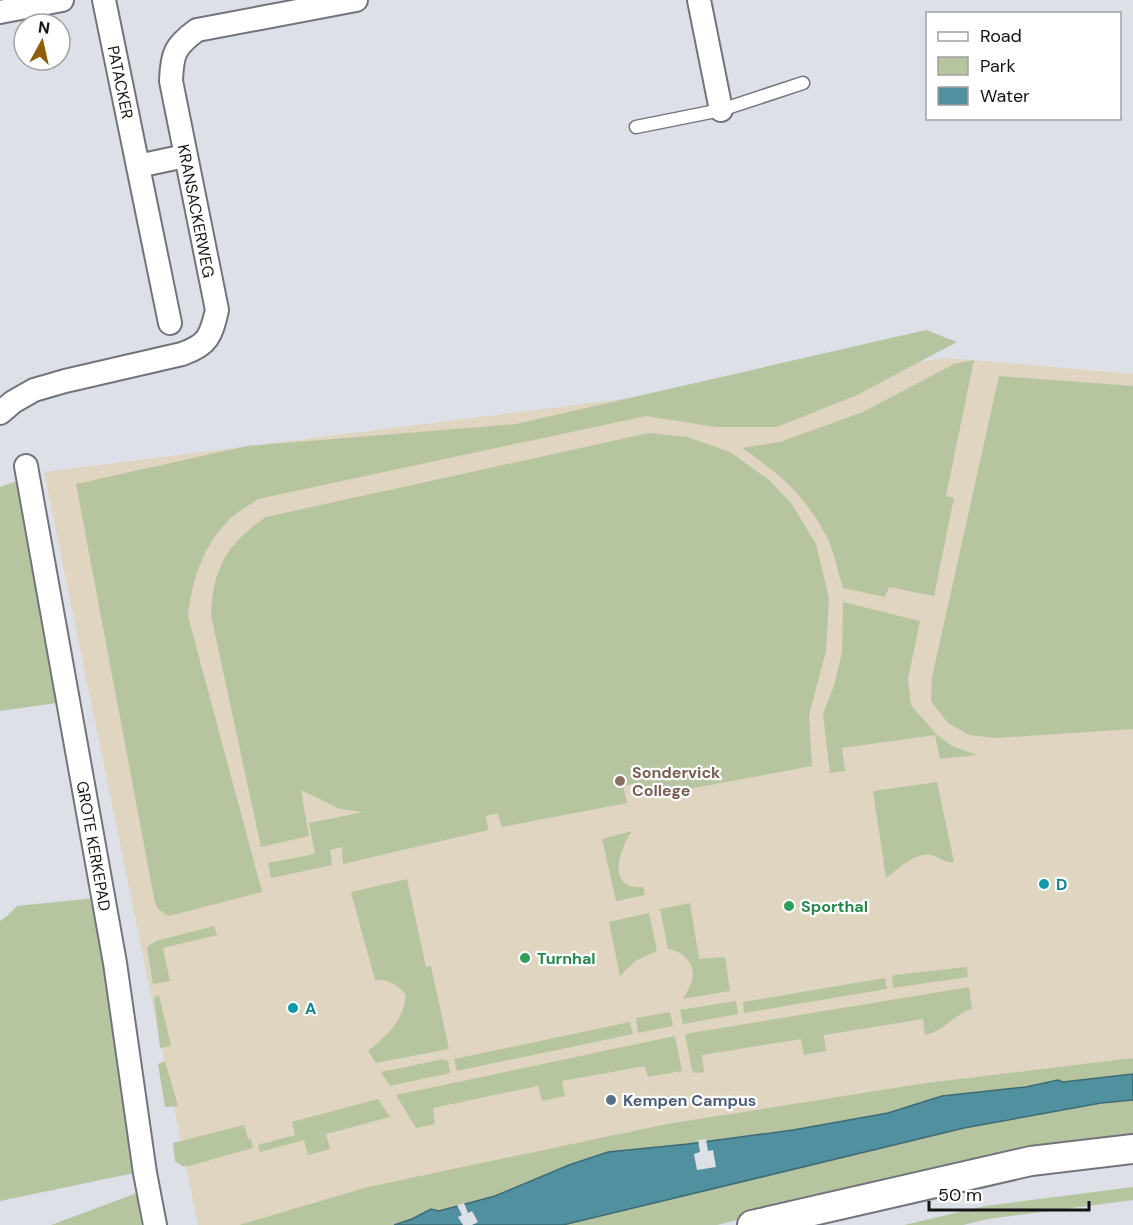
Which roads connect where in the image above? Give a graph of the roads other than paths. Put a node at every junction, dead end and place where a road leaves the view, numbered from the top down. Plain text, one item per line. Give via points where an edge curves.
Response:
1 (62, 0) edge
2 (104, 0) edge
3 (356, 0) edge
4 (699, 0) edge
5 (0, 12) edge
6 (803, 83) dead end
7 (721, 110) junction
8 (636, 126) dead end
9 (185, 156) junction
10 (138, 166) junction
11 (170, 323) dead end
12 (0, 413) edge
13 (26, 466) dead end
14 (1133, 1149) edge
15 (155, 1225) edge
16 (752, 1225) edge

1 - 5 street
2 - 10 street, PATACKER
3 - 9 street, KRANSACKERWEG via 197,30 181,42 171,60 171,81
4 - 7 street
6 - 7 lane
7 - 8 lane
9 - 10 street
9 - 12 street, KRANSACKERWEG via 217,310 212,330 200,348 34,390
10 - 11 street, PATACKER
13 - 15 street, GROTE KERKEPAD via 115,963
14 - 16 street via 1031,1161

